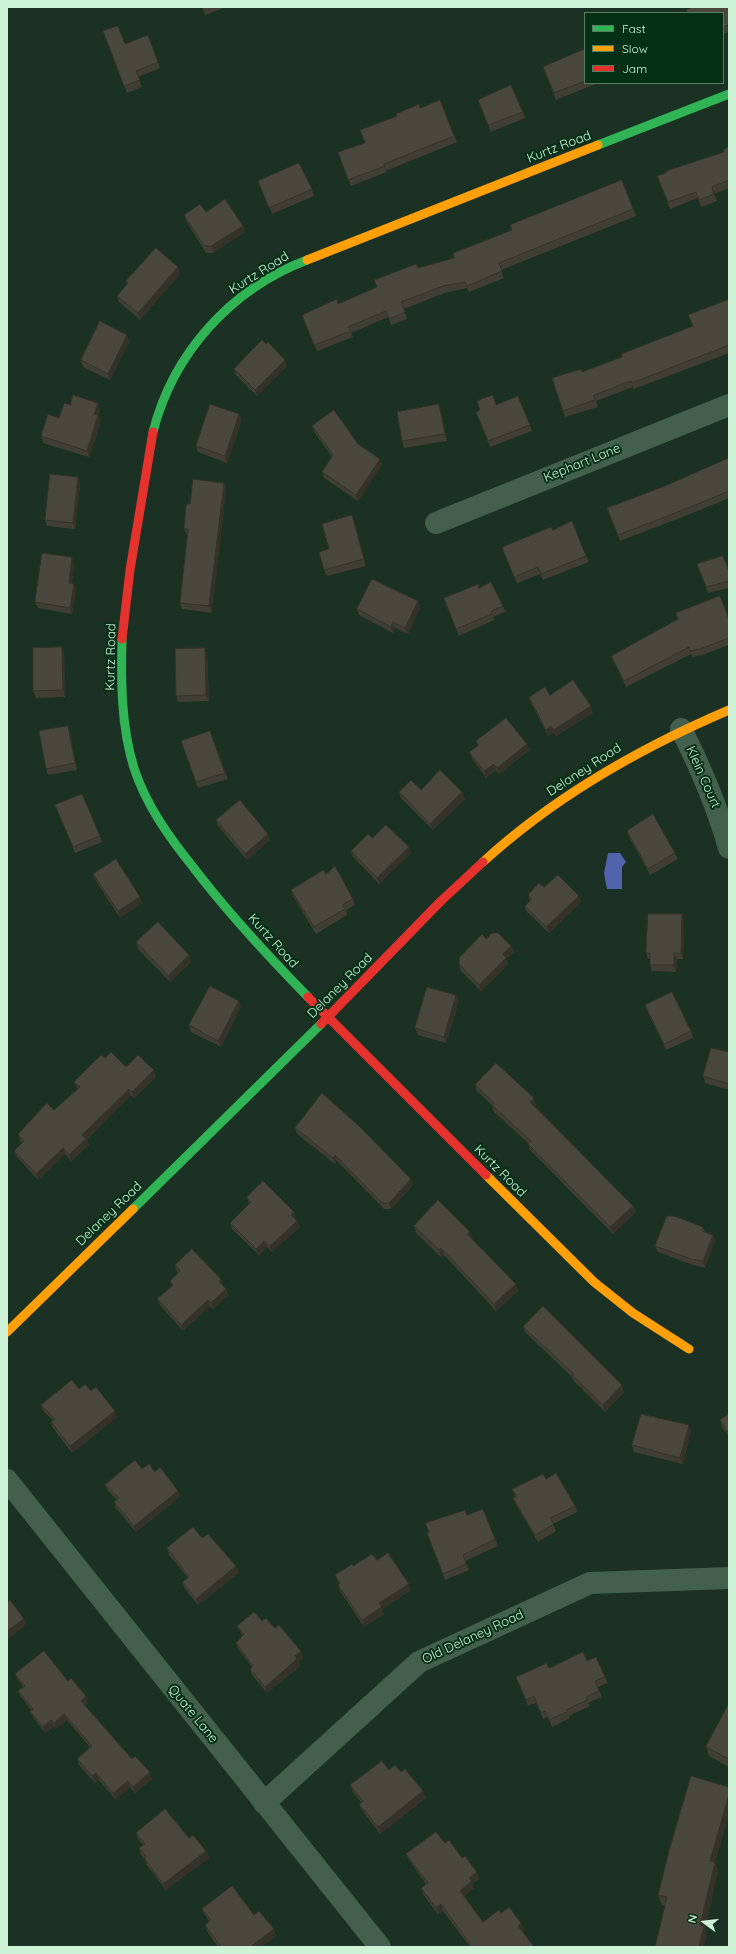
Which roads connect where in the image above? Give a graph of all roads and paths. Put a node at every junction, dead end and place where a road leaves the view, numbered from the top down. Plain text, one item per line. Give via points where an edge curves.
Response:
1 (729, 94) edge
2 (729, 405) edge
3 (436, 523) dead end
4 (729, 710) edge
5 (681, 730) junction
6 (729, 848) edge
7 (328, 1018) junction
8 (7, 1332) edge
9 (689, 1349) dead end
10 (7, 1480) edge
11 (729, 1578) edge
12 (264, 1803) junction
13 (380, 1947) edge

1 - 7 street, Kurtz Road via 301,262 260,284 229,307 204,332 183,359 165,395 155,426 123,633 122,687 126,733 134,767 146,800 164,831 220,902 280,970
2 - 3 street, Kephart Lane
4 - 5 street, Delaney Road
5 - 6 street, Klein Court via 703,773
5 - 7 street, Delaney Road via 597,775 513,836 473,871
7 - 8 street, Delaney Road
7 - 9 street, Kurtz Road via 581,1271 648,1325
10 - 12 street, Quate Lane
11 - 12 street, Old Delaney Road via 590,1583 419,1662
12 - 13 street, Quate Lane

